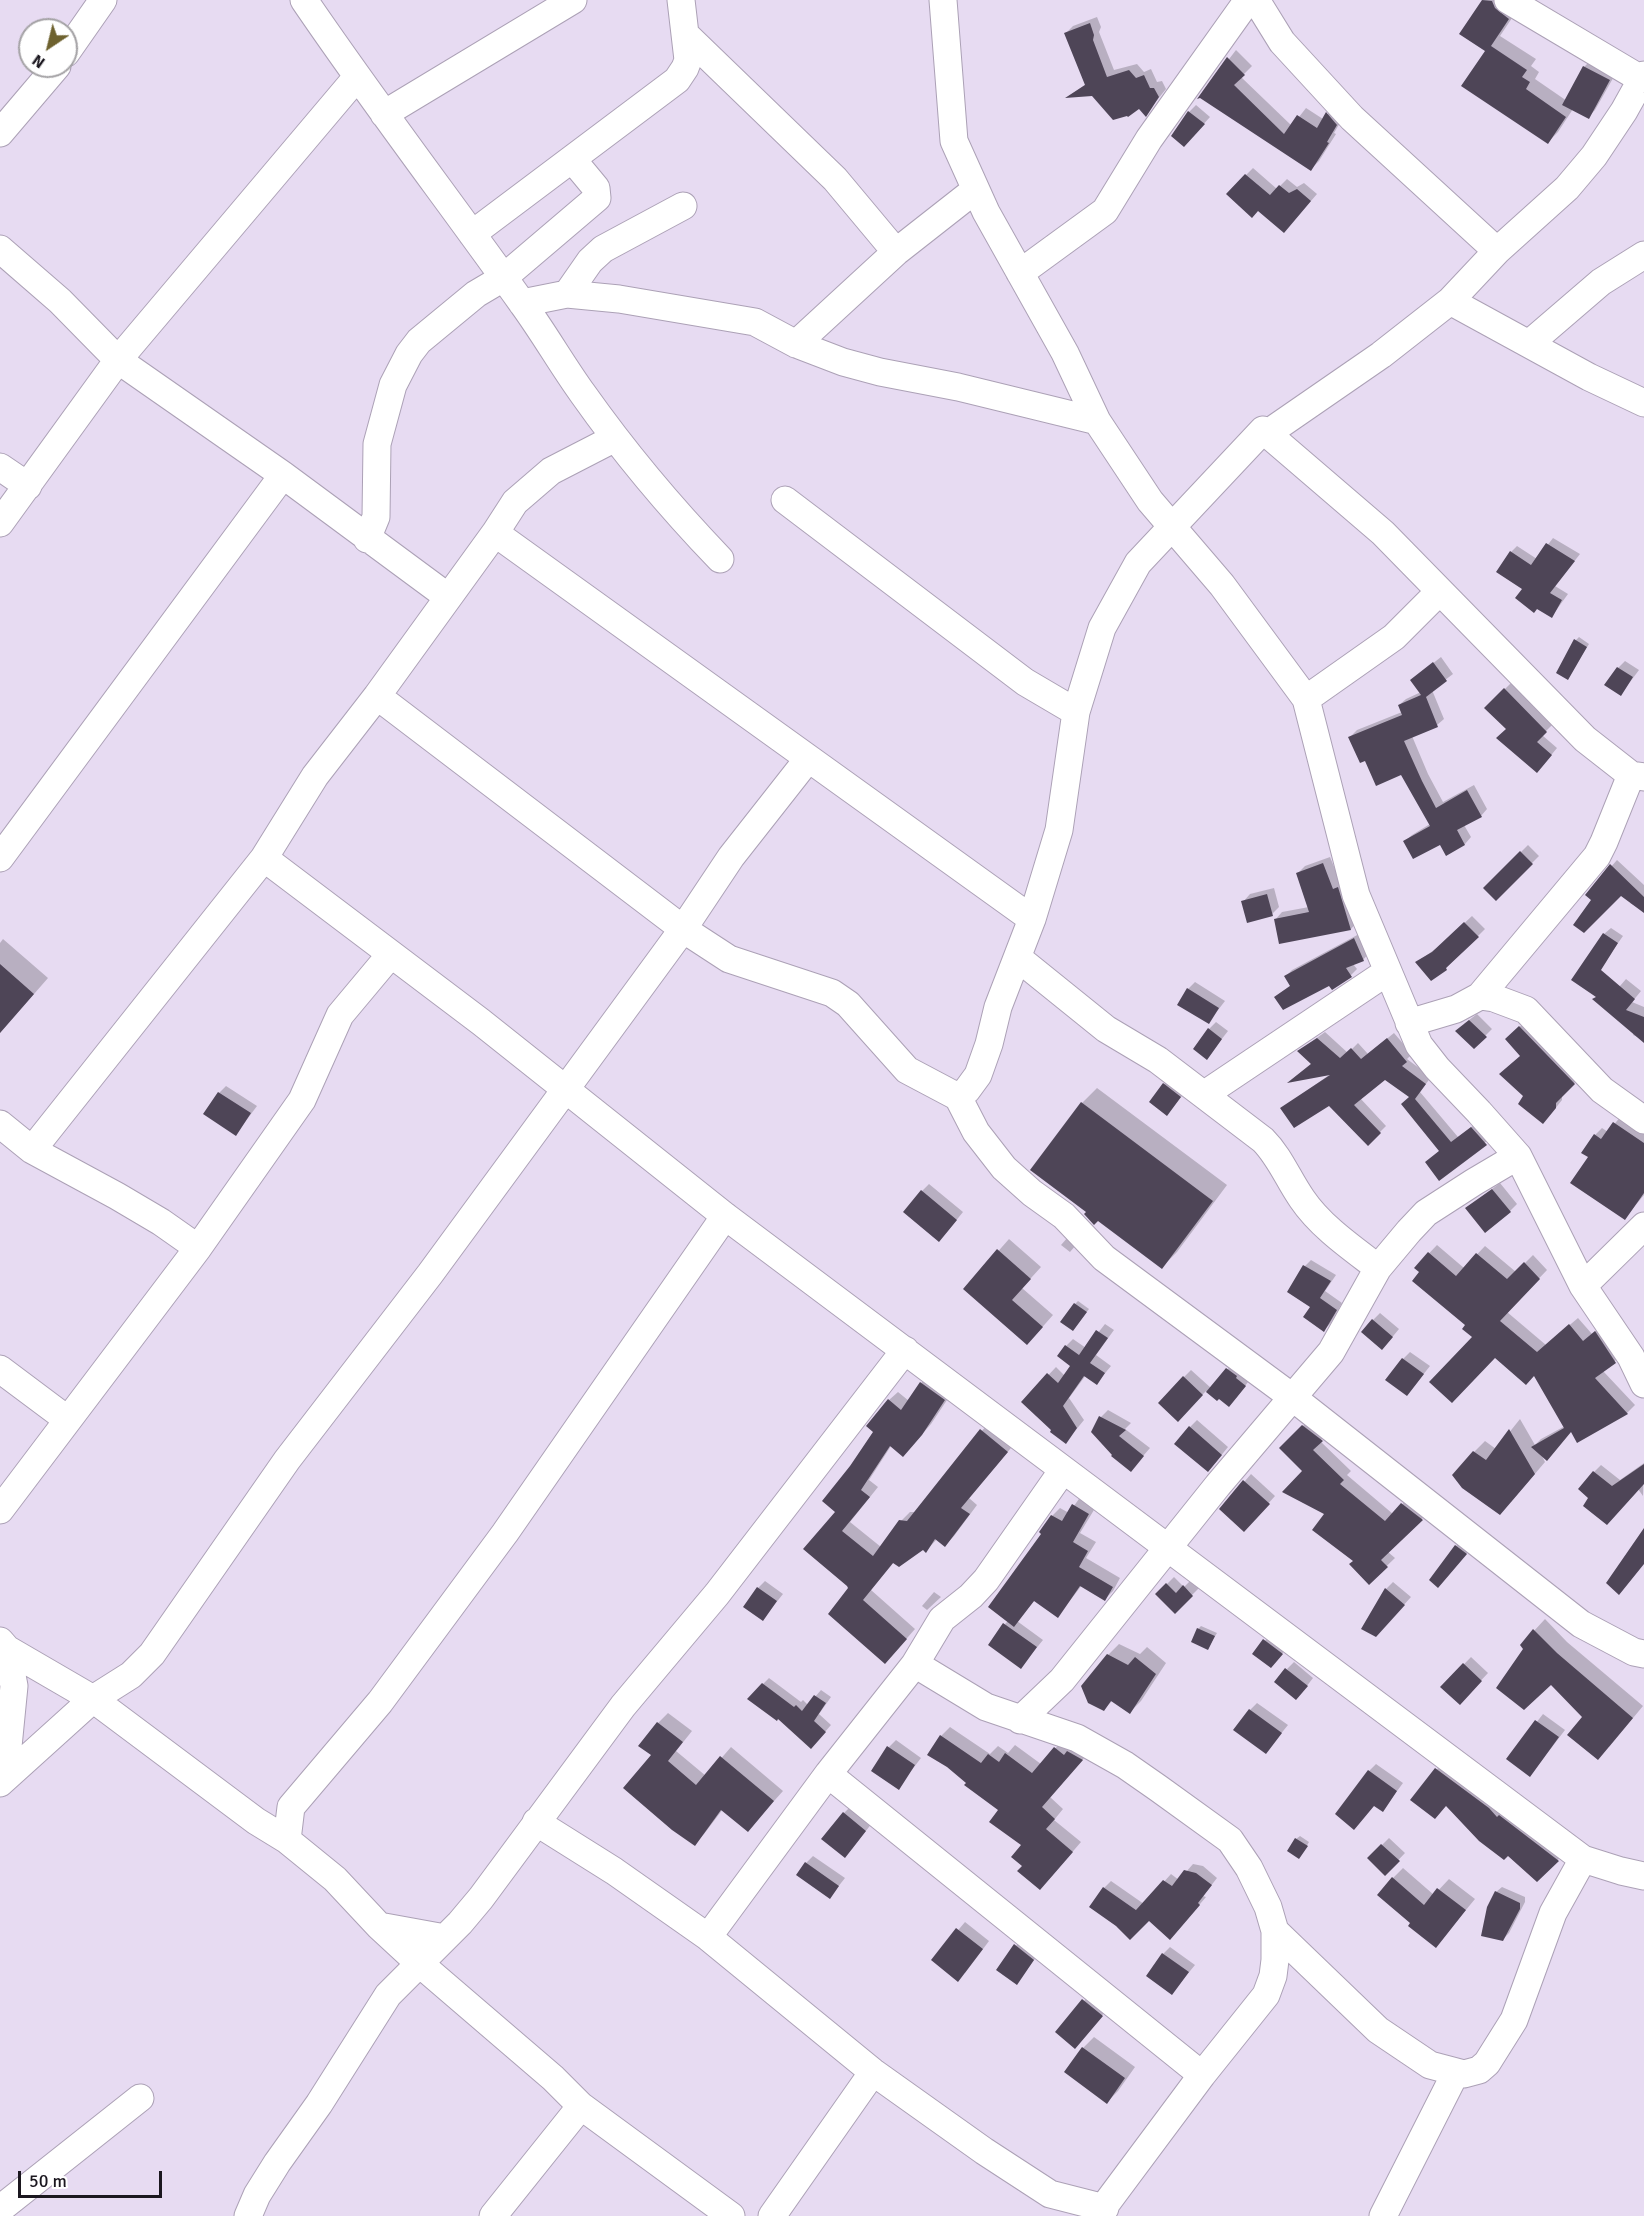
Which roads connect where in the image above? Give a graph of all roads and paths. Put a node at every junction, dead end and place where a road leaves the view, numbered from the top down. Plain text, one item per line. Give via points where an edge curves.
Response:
1 (103, 0) edge
2 (304, 0) edge
3 (573, 0) edge
4 (681, 0) edge
5 (943, 0) edge
6 (1248, 0) edge
7 (1256, 0) edge
8 (1508, 0) edge
9 (686, 35) junction
10 (78, 36) edge
11 (357, 77) junction
12 (1642, 77) edge
13 (47, 78) edge
14 (384, 114) junction
15 (0, 133) edge
16 (572, 159) junction
17 (975, 190) junction
18 (683, 206) dead end
19 (471, 234) junction
20 (0, 249) edge
21 (1497, 251) junction
22 (896, 252) junction
23 (1644, 255) edge
24 (1020, 273) junction
25 (503, 278) junction
26 (567, 294) junction
27 (1450, 301) junction
28 (522, 303) junction
29 (1530, 343) junction
30 (796, 344) junction
31 (118, 360) junction
32 (1644, 402) edge
33 (1097, 421) junction
34 (1263, 430) junction
35 (615, 438) junction
36 (0, 467) edge
37 (283, 475) junction
38 (28, 486) junction
39 (785, 500) dead end
40 (0, 523) edge
41 (1172, 527) junction
42 (495, 533) junction
43 (367, 539) junction
44 (720, 559) dead end
45 (1439, 592) junction
46 (448, 597) junction
47 (378, 696) junction
48 (1306, 699) junction
49 (1076, 712) junction
50 (808, 759) junction
51 (1637, 776) edge
52 (0, 858) edge
53 (264, 858) junction
54 (1032, 919) junction
55 (683, 929) junction
56 (391, 954) junction
57 (1018, 958) junction
58 (1387, 972) junction
59 (1480, 996) junction
60 (1409, 1023) junction
61 (565, 1090) junction
62 (1205, 1094) junction
63 (958, 1096) junction
64 (1644, 1120) edge
65 (0, 1124) edge
66 (32, 1150) junction
67 (1518, 1156) junction
68 (725, 1216) junction
69 (1644, 1226) edge
70 (198, 1248) junction
71 (1378, 1268) junction
72 (1583, 1286) junction
73 (905, 1350) junction
74 (0, 1369) edge
75 (1644, 1384) edge
76 (1292, 1397) junction
77 (68, 1420) junction
78 (1063, 1470) junction
79 (0, 1510) edge
80 (1169, 1547) junction
81 (4, 1645) edge
82 (1644, 1654) edge
83 (915, 1664) junction
84 (93, 1699) junction
85 (1020, 1720) junction
86 (828, 1774) junction
87 (3, 1780) edge
88 (291, 1807) junction
89 (256, 1821) junction
90 (536, 1822) junction
91 (286, 1840) junction
92 (1583, 1859) junction
93 (1644, 1876) edge
94 (379, 1926) junction
95 (1275, 1931) junction
96 (708, 1937) junction
97 (445, 1938) junction
98 (419, 1963) junction
99 (873, 2072) junction
100 (1456, 2072) junction
101 (1202, 2075) junction
102 (140, 2098) dead end
103 (581, 2106) junction
104 (0, 2209) edge
105 (1101, 2212) edge
106 (248, 2216) edge
107 (493, 2216) edge
108 (731, 2216) edge
109 (772, 2216) edge
110 (1383, 2216) edge

1 - 10 street
2 - 11 street
3 - 14 street
4 - 9 street
5 - 17 street via 954,141
6 - 24 street via 1149,139 1105,212
7 - 21 street via 1282,42 1352,118
8 - 12 street
9 - 16 street via 688,60 677,80
9 - 22 street via 818,162
11 - 14 street
11 - 31 street
12 - 21 street via 1594,156 1567,188
13 - 15 street
14 - 19 street
16 - 19 street
16 - 25 street via 596,188 597,198
17 - 22 street
17 - 24 street
18 - 26 street via 603,249
19 - 25 street
20 - 31 street via 60,301
21 - 27 street
22 - 30 street
23 - 29 street via 1602,282
24 - 33 street via 1065,352
25 - 28 street
25 - 43 street via 476,294 418,341 409,354 393,385 377,444 376,517
26 - 28 street
26 - 30 street via 755,322
27 - 29 street
27 - 34 street via 1315,401 1268,433
28 - 35 street
29 - 32 street via 1589,377
30 - 33 street via 880,372
31 - 37 street
31 - 38 street
33 - 41 street
34 - 41 street
34 - 45 street via 1383,533
35 - 42 street via 551,471 514,502
35 - 44 street
36 - 38 street
37 - 43 street
37 - 52 street
38 - 40 street
39 - 49 street via 1025,682
41 - 48 street via 1222,585
41 - 49 street via 1138,563 1124,585 1102,628
42 - 46 street
42 - 50 street
43 - 46 street
45 - 48 street via 1394,637
45 - 51 street via 1585,739
46 - 47 street
47 - 53 street via 315,776
47 - 55 street
48 - 58 street via 1356,895
49 - 54 street via 1059,830
50 - 54 street
50 - 55 street via 731,856
51 - 59 street via 1597,856
53 - 56 street
53 - 66 street
54 - 57 street
55 - 61 street
55 - 63 street via 729,959 832,993 848,1004 907,1070
56 - 61 street
56 - 70 street via 340,1015 302,1100
57 - 62 street via 1106,1029
57 - 63 street via 998,1007 978,1076
58 - 60 street
58 - 62 street
59 - 60 street via 1456,1009
59 - 64 street via 1526,1010 1602,1090
60 - 67 street via 1419,1045 1437,1068
61 - 68 street
61 - 84 street via 287,1460 152,1654 131,1676
62 - 71 street via 1271,1148 1316,1217
63 - 76 street via 976,1132 1004,1168 1064,1216 1104,1258
65 - 66 street
66 - 70 street via 117,1196
67 - 71 street via 1426,1213
67 - 72 street
68 - 73 street
68 - 88 street via 505,1533 380,1702
69 - 72 street
70 - 77 street
71 - 76 street via 1330,1352
72 - 75 street via 1631,1357
73 - 78 street
73 - 90 street
74 - 77 street
76 - 80 street
76 - 82 street via 1581,1624
77 - 79 street
78 - 80 street
78 - 83 street via 986,1580 942,1620
80 - 85 street via 1062,1680
80 - 92 street
81 - 84 street
81 - 87 street via 14,1686
83 - 85 street via 986,1707
83 - 86 street
84 - 87 street
84 - 89 street
85 - 95 street via 1077,1738 1125,1765 1230,1840 1268,1906
86 - 96 street
86 - 101 street
88 - 89 street
88 - 91 street
89 - 91 street
90 - 96 street
90 - 97 street via 482,1898
91 - 94 street via 335,1879
92 - 93 street
92 - 100 street via 1553,1913 1514,2020 1487,2063 1479,2070
94 - 97 street
94 - 98 street
95 - 100 street via 1378,2030 1430,2065
95 - 101 street via 1273,1976 1266,1995
96 - 99 street
97 - 98 street
98 - 103 street
98 - 106 street via 388,1995 277,2163
99 - 105 street via 1037,2187
99 - 109 street
100 - 110 street
101 - 105 street
102 - 104 street
103 - 107 street
103 - 108 street

